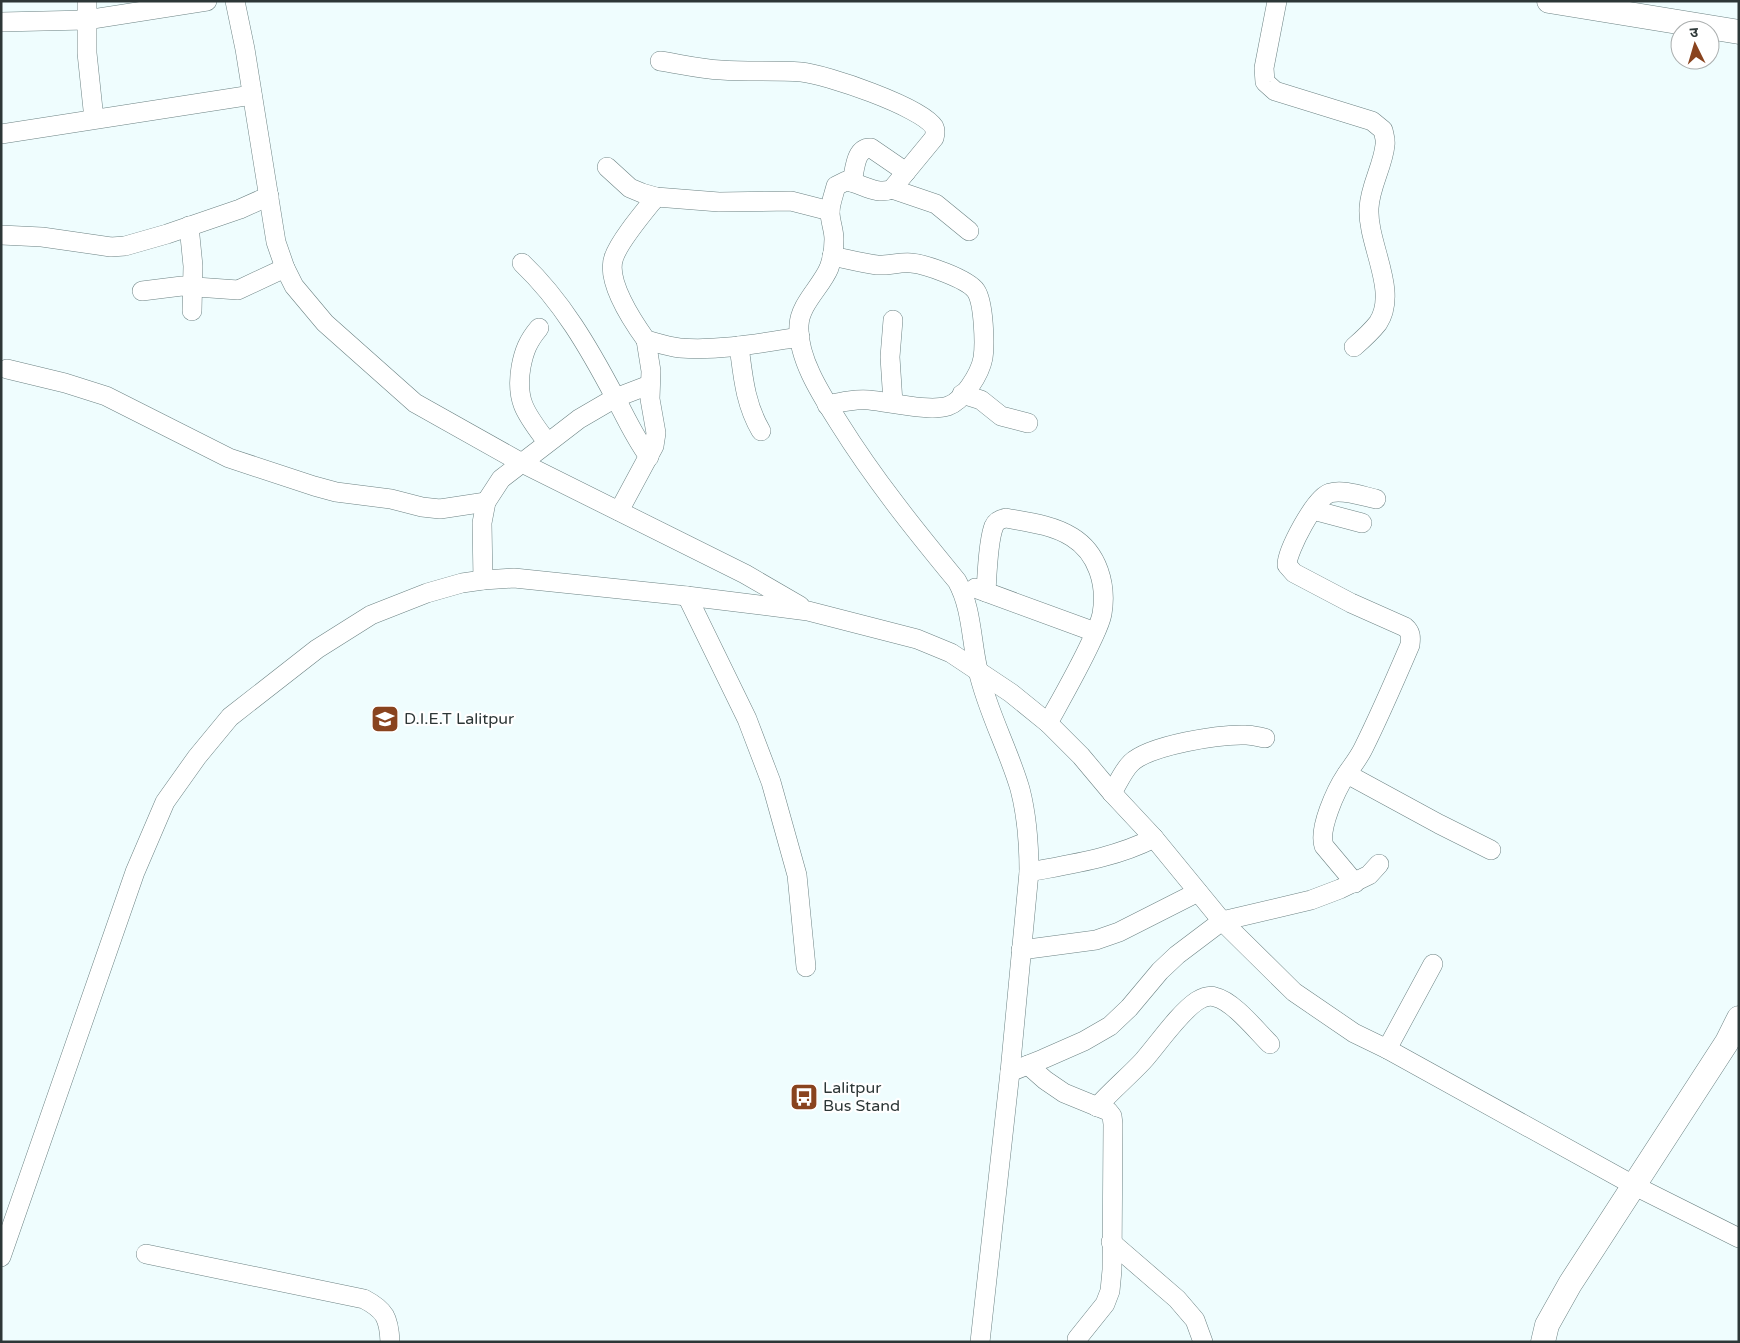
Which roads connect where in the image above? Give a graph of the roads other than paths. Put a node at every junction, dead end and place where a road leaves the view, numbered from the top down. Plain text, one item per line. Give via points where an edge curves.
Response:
1 (86, 1) edge
2 (207, 1) edge
3 (235, 1) edge
4 (1277, 1) edge
5 (1563, 2) edge
6 (86, 20) junction
7 (1, 22) edge
8 (1739, 32) edge
9 (660, 61) dead end
10 (252, 94) junction
11 (94, 119) junction
12 (1, 134) edge
13 (607, 167) dead end
14 (906, 172) junction
15 (852, 182) junction
16 (892, 189) junction
17 (269, 196) junction
18 (656, 197) junction
19 (830, 211) junction
20 (189, 226) junction
21 (969, 232) dead end
22 (1, 236) edge
23 (832, 256) junction
24 (522, 263) dead end
25 (285, 268) junction
26 (193, 287) junction
27 (142, 291) dead end
28 (192, 311) dead end
29 (893, 320) dead end
30 (539, 328) dead end
31 (800, 337) junction
32 (646, 340) junction
33 (739, 346) junction
34 (1354, 347) dead end
35 (7, 369) dead end
36 (650, 385) junction
37 (962, 394) junction
38 (615, 398) junction
39 (893, 403) junction
40 (827, 405) junction
41 (1028, 422) dead end
42 (761, 431) dead end
43 (547, 442) junction
44 (649, 457) junction
45 (522, 463) junction
46 (1376, 499) dead end
47 (486, 502) junction
48 (1313, 510) junction
49 (619, 511) junction
50 (1362, 523) dead end
51 (483, 580) junction
52 (957, 581) junction
53 (986, 592) junction
54 (687, 596) junction
55 (808, 611) junction
56 (1095, 632) junction
57 (978, 670) junction
58 (1048, 723) junction
59 (1265, 738) dead end
60 (1347, 774) junction
61 (1112, 793) junction
62 (1154, 838) junction
63 (1491, 850) dead end
64 (1379, 864) dead end
65 (1029, 872) junction
66 (1355, 883) junction
67 (1198, 892) junction
68 (1222, 921) junction
69 (1021, 950) junction
70 (1433, 964) dead end
71 (806, 967) dead end
72 (1739, 1018) edge
73 (1270, 1044) dead end
74 (1387, 1049) junction
75 (1028, 1065) junction
76 (1010, 1072) junction
77 (1096, 1107) junction
78 (1635, 1186) junction
79 (8, 1216) edge
80 (1739, 1238) edge
81 (1111, 1242) junction
82 (146, 1254) dead end
83 (1, 1258) edge
84 (1077, 1339) dead end
85 (390, 1342) edge
86 (980, 1342) edge
87 (1203, 1342) edge
88 (1543, 1342) edge

1 - 6 street
2 - 6 street
3 - 10 street
4 - 34 street via 1264,68 1266,82 1275,91 1372,121 1383,130 1385,145 1370,196 1369,226 1385,287 1385,302 1379,321
5 - 8 main road
6 - 7 street
6 - 11 street
9 - 14 street via 708,69 801,72 901,105 926,119 936,132
10 - 11 street
10 - 17 street
11 - 12 street
13 - 18 street via 630,188
14 - 15 street via 871,148 865,148 858,155
14 - 16 street
15 - 16 street via 879,192
15 - 19 street via 836,186
16 - 21 street via 936,204
17 - 20 street
17 - 25 street via 276,242
18 - 19 street via 719,202 791,201
18 - 32 street via 613,258 612,273 621,298
19 - 23 street via 834,239
20 - 22 street via 118,246
20 - 26 street
23 - 31 street via 802,314
23 - 37 street via 876,264 912,263 969,284 979,300 984,346 976,378
24 - 38 street via 577,329
25 - 26 street via 238,290
25 - 45 street via 294,286 325,323 416,403
26 - 27 street
26 - 28 street
29 - 39 street via 890,357
30 - 43 street via 524,353 519,393 530,419
31 - 33 street
31 - 40 street via 807,366
32 - 33 street via 680,348
32 - 36 street
33 - 42 street via 748,402
35 - 47 street via 106,396 228,458 314,486 422,507
36 - 38 street
36 - 44 street via 656,433
37 - 39 street via 949,405 937,408
37 - 41 street via 981,400 1001,416
38 - 43 street
38 - 44 street via 636,440
39 - 40 street via 851,400
40 - 52 street via 887,494
43 - 45 street
44 - 49 street
45 - 47 street via 501,479
45 - 49 street
46 - 48 street via 1328,493
47 - 51 street via 482,523
48 - 50 street
48 - 60 street via 1290,553 1287,566 1290,570 1316,586 1405,626 1411,636 1379,716
49 - 55 street via 745,574
51 - 54 street via 514,578
51 - 79 street via 427,593 371,615 317,649 230,718 197,757 165,802 135,872
52 - 53 street
52 - 57 street via 967,604
53 - 56 street
53 - 56 street via 994,525 1006,518 1048,527 1071,536 1086,547 1096,563 1103,592 1102,613
54 - 55 street
54 - 71 street via 747,719 771,782 797,875
55 - 57 street via 917,639 951,653
56 - 58 street
57 - 58 street
57 - 65 street via 1020,789 1025,809
58 - 61 street
59 - 61 street via 1220,736 1158,748 1131,764
60 - 63 street
60 - 66 street via 1336,795 1322,841
61 - 62 street
62 - 65 street via 1117,854
62 - 67 street
64 - 66 street
65 - 69 street
66 - 68 street via 1310,900
67 - 68 street
67 - 69 street via 1104,938
68 - 74 street via 1294,992 1354,1033
68 - 75 street via 1165,966 1110,1026
69 - 76 street
70 - 74 street
72 - 78 main road
73 - 77 street via 1222,1000 1214,996 1205,997 1187,1010 1141,1063
74 - 78 street
75 - 76 street
75 - 77 street via 1064,1093
76 - 86 street
77 - 81 street via 1108,1111 1113,1124
78 - 80 street
78 - 88 main road via 1570,1284 1547,1325
79 - 83 street
81 - 84 street via 1110,1291 1105,1304
81 - 87 street via 1177,1299 1195,1320
82 - 85 street via 364,1299 378,1306 386,1316

